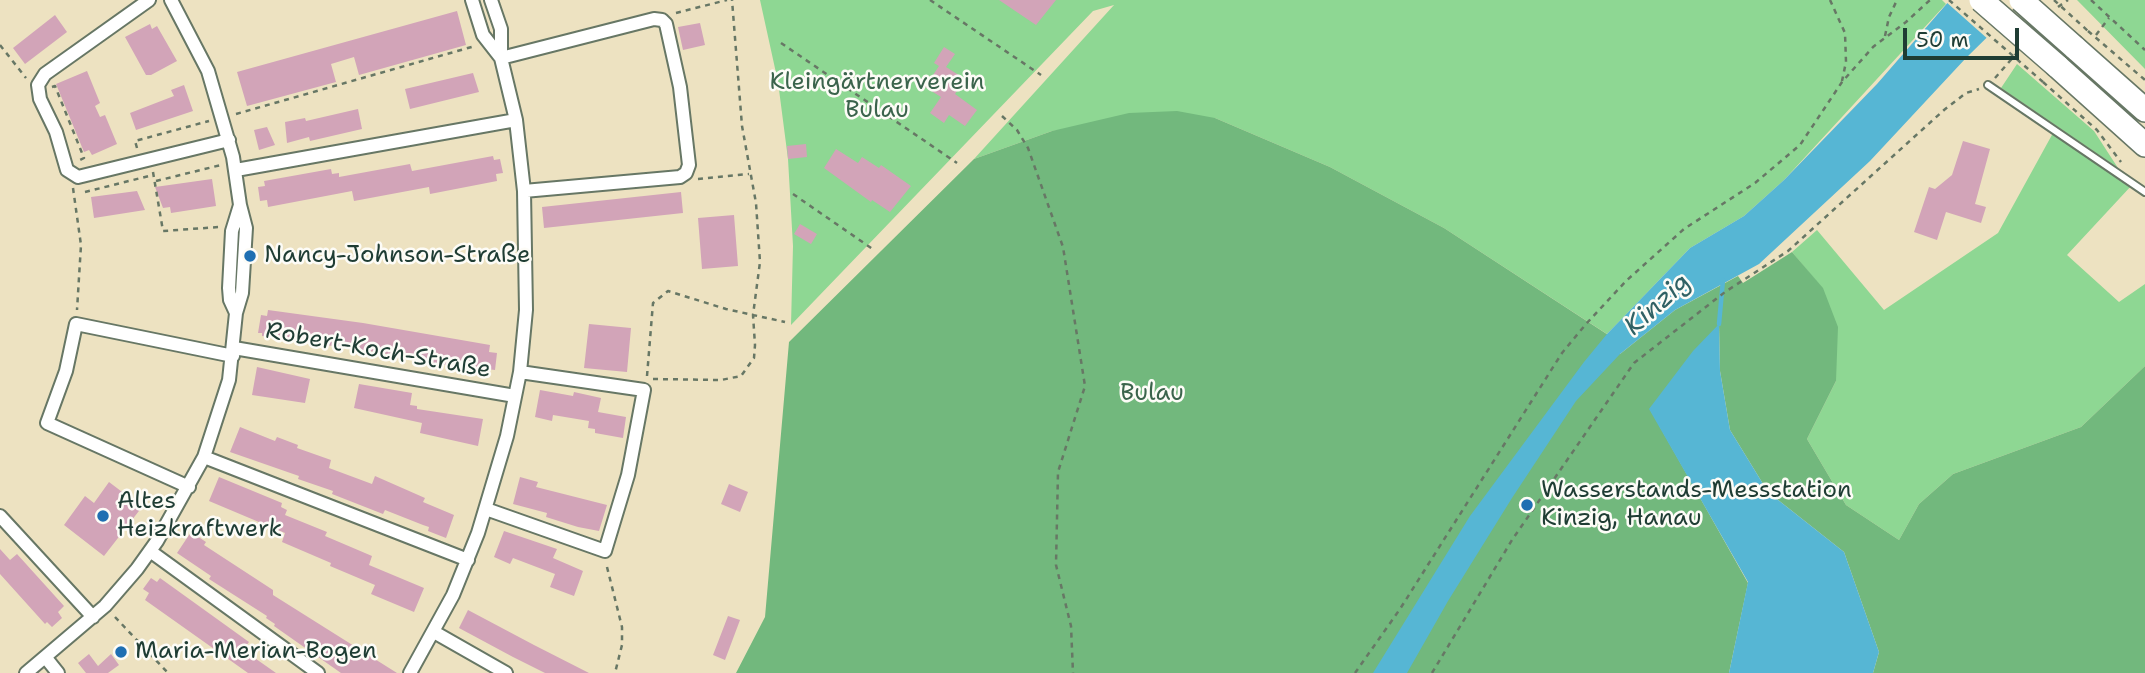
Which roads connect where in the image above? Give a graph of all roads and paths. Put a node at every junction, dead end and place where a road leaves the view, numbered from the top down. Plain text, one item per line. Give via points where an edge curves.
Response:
1 (149, 0) edge
2 (171, 0) edge
3 (472, 0) edge
4 (491, 0) edge
5 (727, 0) edge
6 (732, 0) edge
7 (930, 0) edge
8 (1830, 0) edge
9 (1897, 0) edge
10 (1930, 0) edge
11 (1949, 0) edge
12 (1981, 0) edge
13 (2021, 0) edge
14 (2054, 0) edge
15 (2068, 0) edge
16 (2091, 0) edge
17 (2061, 3) dead end
18 (2109, 18) junction
19 (662, 20) junction
20 (2095, 36) junction
21 (1884, 38) junction
22 (2081, 39) junction
23 (488, 42) junction
24 (780, 43) dead end
25 (0, 45) edge
26 (2145, 50) edge
27 (501, 58) junction
28 (2011, 60) dead end
29 (2050, 74) junction
30 (1041, 75) dead end
31 (2145, 80) edge
32 (1842, 82) junction
33 (38, 85) junction
34 (1988, 85) junction
35 (2145, 110) edge
36 (1002, 116) dead end
37 (222, 118) junction
38 (516, 120) junction
39 (229, 140) junction
40 (135, 141) dead end
41 (2145, 145) edge
42 (150, 159) junction
43 (957, 163) dead end
44 (235, 166) junction
45 (686, 173) junction
46 (749, 174) junction
47 (72, 175) junction
48 (153, 175) junction
49 (155, 181) junction
50 (524, 191) junction
51 (2144, 191) edge
52 (85, 192) dead end
53 (793, 194) dead end
54 (240, 205) junction
55 (233, 226) junction
56 (874, 250) dead end
57 (236, 313) junction
58 (753, 315) junction
59 (785, 322) dead end
60 (76, 324) junction
61 (234, 352) junction
62 (520, 372) junction
63 (515, 396) junction
64 (204, 457) junction
65 (189, 487) junction
66 (486, 509) junction
67 (0, 516) edge
68 (150, 551) junction
69 (468, 560) junction
70 (607, 567) dead end
71 (105, 606) junction
72 (93, 617) junction
73 (434, 632) junction
74 (46, 658) junction
75 (26, 673) edge
76 (58, 673) edge
77 (168, 673) edge
78 (318, 673) edge
79 (410, 673) edge
80 (506, 673) edge
81 (615, 673) edge
82 (1073, 673) edge
83 (1354, 673) edge
84 (1432, 673) edge

1 - 33 street via 45,74
2 - 37 street via 208,71
3 - 23 street
4 - 27 street via 501,29
5 - 19 path
6 - 46 path
7 - 30 path
8 - 32 path via 1845,33
9 - 21 path
10 - 21 path
11 - 29 path, bridge
12 - 29 highway, bridge
13 - 22 highway, bridge
14 - 22 path, bridge
15 - 17 path
16 - 18 path
18 - 20 path
18 - 26 path
19 - 27 street
19 - 45 street via 680,87 689,165
20 - 22 path
20 - 31 path
21 - 32 path
22 - 35 highway
23 - 27 street
23 - 37 path
24 - 43 path
25 - 33 path via 23,77
27 - 38 street
28 - 34 path
29 - 41 highway
29 - 51 path
32 - 83 path via 1800,145 1755,183 1684,229 1626,281 1562,353 1400,609
33 - 47 street
34 - 51 lane
34 - 84 path via 1966,93 1788,250 1718,297 1634,363 1512,540
36 - 82 path via 1028,148 1063,247 1085,386 1058,472 1056,565 1071,626
37 - 39 street
37 - 40 path
38 - 44 street
38 - 50 street
39 - 42 street
39 - 44 street
42 - 47 street
42 - 48 path
44 - 49 path
44 - 54 street
45 - 46 path via 698,180
45 - 50 street
46 - 58 path via 760,262
47 - 60 path via 81,245
48 - 49 path
48 - 52 path
49 - 55 path via 163,231
50 - 62 street via 526,310
53 - 56 path
54 - 55 street
54 - 57 street via 246,228 242,293
55 - 57 street via 229,288
57 - 61 street
58 - 58 path via 754,358 741,376 647,379 653,303 668,291
58 - 59 path
60 - 61 street
60 - 65 street via 66,371 47,423
61 - 63 street, Robert-Koch-Straße
61 - 64 street
62 - 63 street
62 - 66 street via 644,390 628,475 605,551
63 - 66 street
64 - 65 street
64 - 69 street
65 - 68 street
66 - 69 street
67 - 72 street
68 - 71 street
68 - 78 street
69 - 73 street
70 - 81 path via 622,627
71 - 72 street
71 - 77 path
72 - 74 street
73 - 79 street
73 - 80 street
74 - 75 street
74 - 76 street

